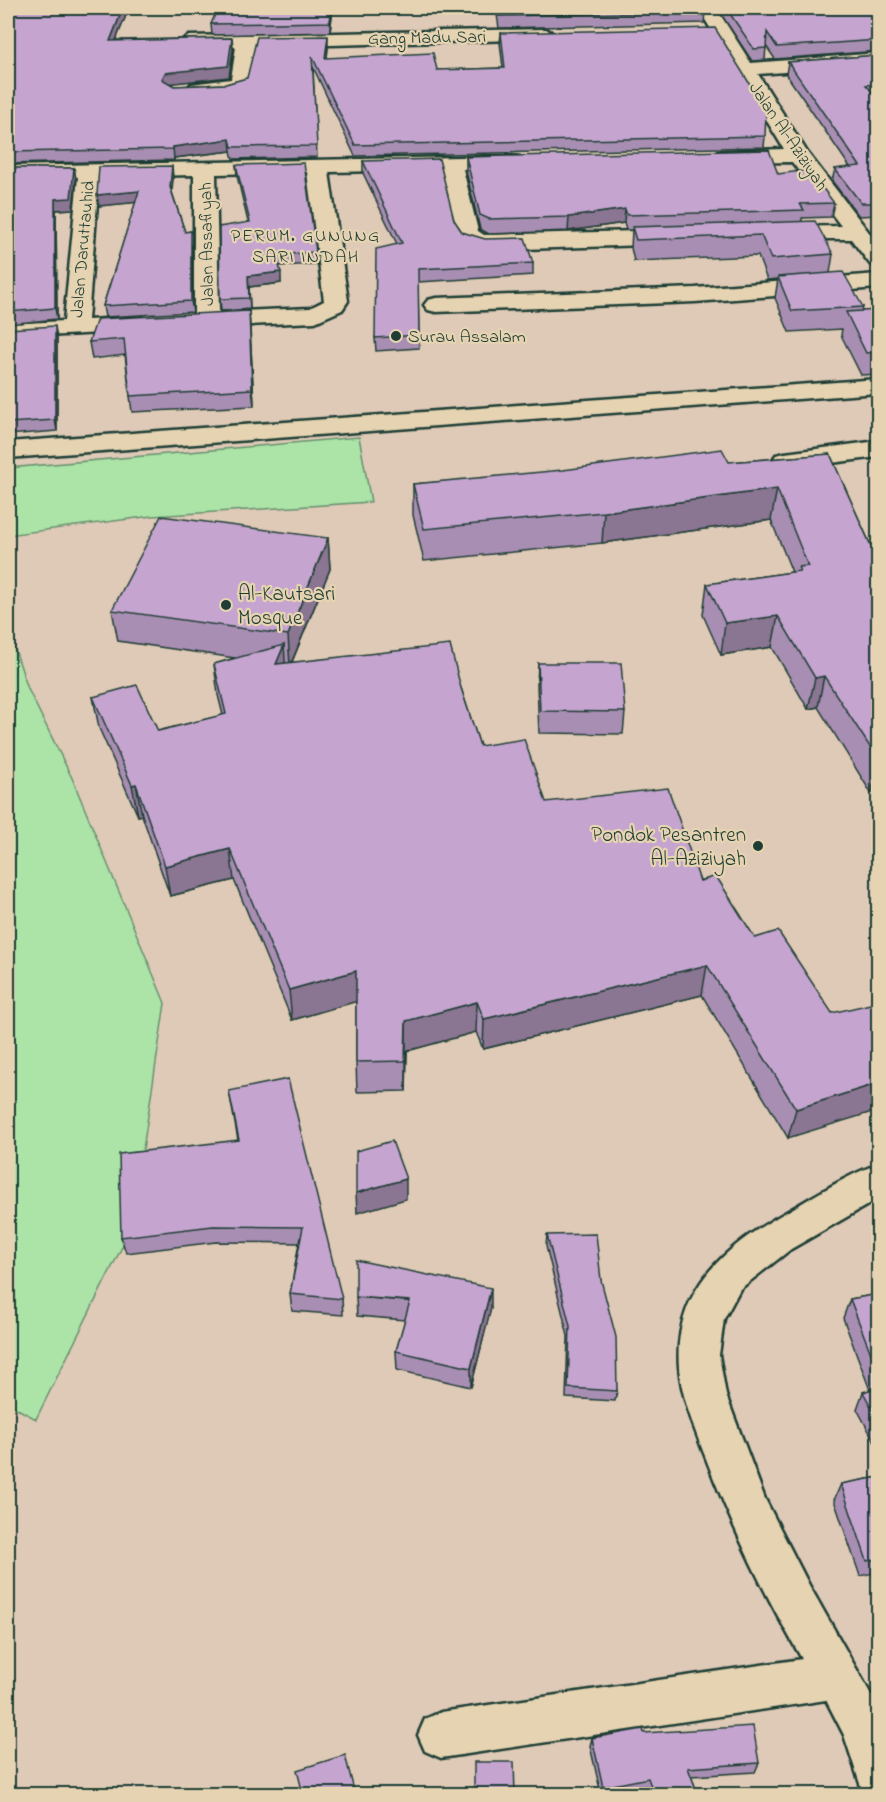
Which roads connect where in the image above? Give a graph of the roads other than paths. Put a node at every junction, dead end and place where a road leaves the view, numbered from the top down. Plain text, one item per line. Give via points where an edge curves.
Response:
1 (706, 8) edge
2 (721, 31) junction
3 (698, 32) edge
4 (567, 34) edge
5 (247, 41) junction
6 (167, 42) edge
7 (879, 59) edge
8 (745, 69) junction
9 (175, 89) edge
10 (798, 155) junction
11 (702, 157) edge
12 (535, 161) edge
13 (317, 164) junction
14 (451, 164) junction
15 (205, 167) junction
16 (89, 170) junction
17 (8, 172) edge
18 (859, 232) junction
19 (753, 235) edge
20 (694, 237) edge
21 (879, 259) edge
22 (879, 280) edge
23 (436, 305) dead end
24 (207, 320) junction
25 (183, 322) edge
26 (159, 323) edge
27 (75, 327) junction
28 (8, 331) edge
29 (879, 386) edge
30 (879, 449) edge
31 (8, 450) edge
32 (760, 465) edge
33 (879, 1180) edge
34 (837, 1676) junction
35 (441, 1736) dead end
36 (879, 1770) edge

1 - 2 street, Jalan Al-Aziziyah
2 - 3 street
2 - 8 street, Jalan Al-Aziziyah
4 - 5 street, Gang Madu Sari
5 - 6 street, Gang Madu Sari
5 - 9 street via 240,82 227,87
7 - 8 street
8 - 10 street, Jalan Al-Aziziyah
10 - 11 street
10 - 18 street, Jalan Al-Aziziyah
12 - 14 street
13 - 14 street
13 - 15 street
13 - 24 street via 336,301 326,311 310,315
14 - 20 street via 467,232 478,241
15 - 16 street
15 - 24 street, Jalan Assafiyah
16 - 17 street
16 - 27 street, Jalan Daruttauhid
18 - 19 street
18 - 21 street, Jalan Al-Aziziyah
22 - 23 street via 695,295
24 - 25 street
26 - 27 street
27 - 28 street
29 - 31 street
30 - 32 street
33 - 34 street via 741,1263 713,1298 700,1342 699,1367 705,1392 731,1469 761,1540
34 - 35 street
34 - 36 street via 858,1713

